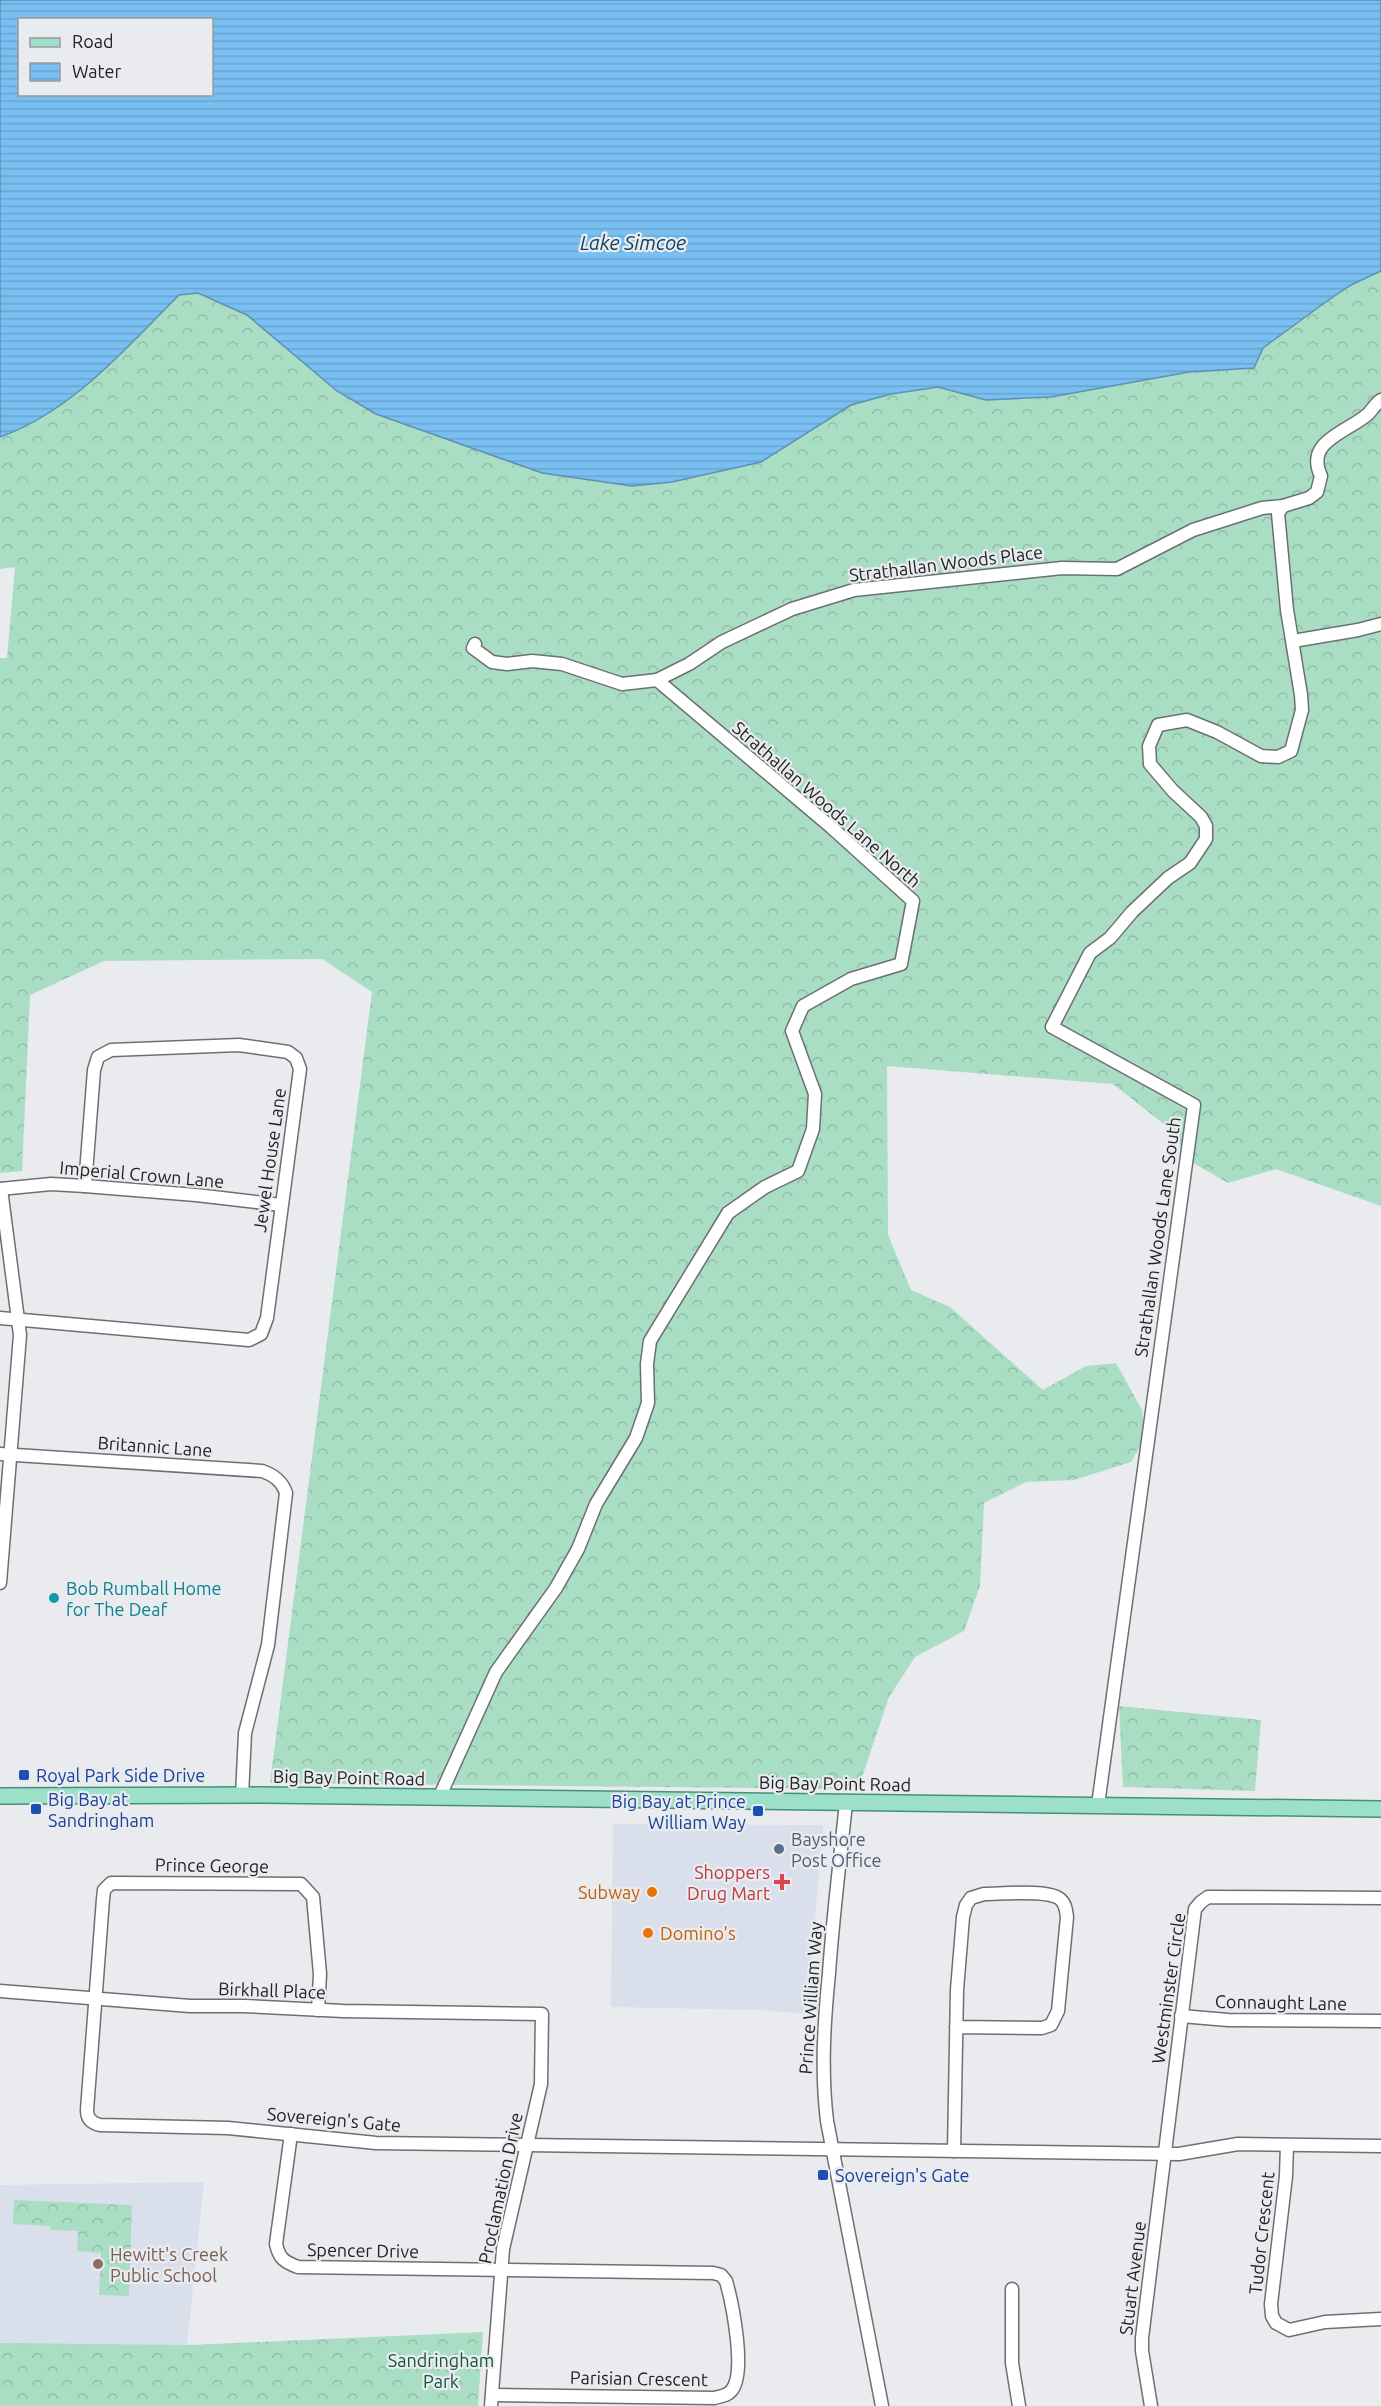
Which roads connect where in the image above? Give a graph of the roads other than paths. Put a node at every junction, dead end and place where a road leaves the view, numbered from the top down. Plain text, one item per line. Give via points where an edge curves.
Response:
1 (1381, 400) edge
2 (1283, 506) junction
3 (1381, 624) edge
4 (1293, 641) junction
5 (475, 644) dead end
6 (657, 680) junction
7 (85, 1186) junction
8 (1, 1189) edge
9 (281, 1205) junction
10 (0, 1318) edge
11 (19, 1319) junction
12 (5, 1454) edge
13 (0, 1583) edge
14 (0, 1796) edge
15 (242, 1796) junction
16 (438, 1798) junction
17 (846, 1803) junction
18 (1098, 1805) junction
19 (1381, 1809) edge
20 (1381, 1898) edge
21 (0, 1991) edge
22 (95, 1999) junction
23 (318, 2010) junction
24 (542, 2014) joint
25 (1181, 2016) junction
26 (1381, 2021) edge
27 (956, 2027) junction
28 (291, 2134) junction
29 (527, 2145) junction
30 (1287, 2145) junction
31 (1381, 2146) edge
32 (832, 2149) junction
33 (954, 2151) junction
34 (1164, 2154) junction
35 (500, 2270) junction
36 (1012, 2289) dead end
37 (1381, 2319) edge
38 (491, 2400) edge
39 (882, 2406) edge
40 (1019, 2406) edge
41 (1151, 2406) edge

1 - 2 street, Strathallan Woods Place via 1368,414 1325,442 1316,465 1321,476 1317,492
2 - 4 street, Strathallan Woods Lane South via 1278,513
2 - 6 street, Strathallan Woods Place via 1263,508 1193,530 1117,568 1062,568 836,595 792,609 722,642
3 - 4 street
4 - 18 street, Strathallan Woods Lane South via 1302,710 1291,751 1278,757 1261,756 1187,720 1158,725 1149,746 1150,764 1201,817 1206,825 1206,838 1190,863 1168,878 1110,938 1090,953 1052,1027 1194,1105
5 - 6 street, Strathallan Woods Place via 473,648 492,662 562,664 622,684
6 - 16 street, Strathallan Woods Lane North via 913,901 901,964 851,979 802,1006 792,1031 815,1094 813,1129 798,1171 765,1187 728,1213 650,1341 646,1364 648,1403 636,1438 596,1504 561,1578 496,1672
7 - 8 street, Imperial Crown Lane via 51,1184
7 - 9 street, Imperial Crown Lane
7 - 9 street, Jewel House Lane via 98,1057 111,1050 239,1045 288,1052 296,1058 300,1069
8 - 11 street
9 - 11 street, Jewel House Lane via 267,1318 256,1337 249,1340
10 - 11 street, Jewel House Lane
11 - 12 street
12 - 13 street
12 - 15 street, Britannic Lane via 262,1471 279,1479 286,1494 266,1655 245,1733
14 - 15 main road, Big Bay Point Road
15 - 16 main road, Big Bay Point Road
16 - 17 main road, Big Bay Point Road
17 - 18 main road, Big Bay Point Road
17 - 32 street, Prince William Way via 822,2050 823,2090
18 - 19 main road, Big Bay Point Road
20 - 25 street, Westminster Circle via 1208,1897 1195,1909
21 - 22 street, Birkhall Place
22 - 23 street, Birkhall Place
22 - 23 street, Prince George via 104,1891 109,1884 301,1884 313,1897 320,1974
22 - 28 street, Sovereign's Gate via 87,2110 91,2121 100,2125 228,2128
23 - 24 street, Birkhall Place
24 - 29 street, Proclamation Drive via 541,2084
25 - 26 street, Connaught Lane
25 - 34 street, Westminster Circle
27 - 27 street via 1042,2028 1054,2022 1066,1917 1059,1898 1047,1894 984,1894 968,1901 963,1917
27 - 33 street
28 - 29 street, Sovereign's Gate via 376,2143
28 - 35 street, Spencer Drive via 276,2244 285,2263 298,2267
29 - 32 street, Sovereign's Gate
29 - 35 street, Proclamation Drive
30 - 31 street, Sovereign's Gate
30 - 34 street, Sovereign's Gate via 1235,2144 1197,2153
30 - 37 street, Tudor Crescent via 1271,2291 1272,2316 1289,2330 1325,2322
32 - 33 street, Sovereign's Gate
32 - 39 street, Prince William Way
33 - 34 street, Sovereign's Gate
34 - 41 street, Stuart Avenue via 1142,2338
35 - 38 street, Proclamation Drive
35 - 38 street, Parisian Crescent via 721,2275 735,2322 738,2370 733,2390 714,2398
36 - 40 street via 1012,2363

